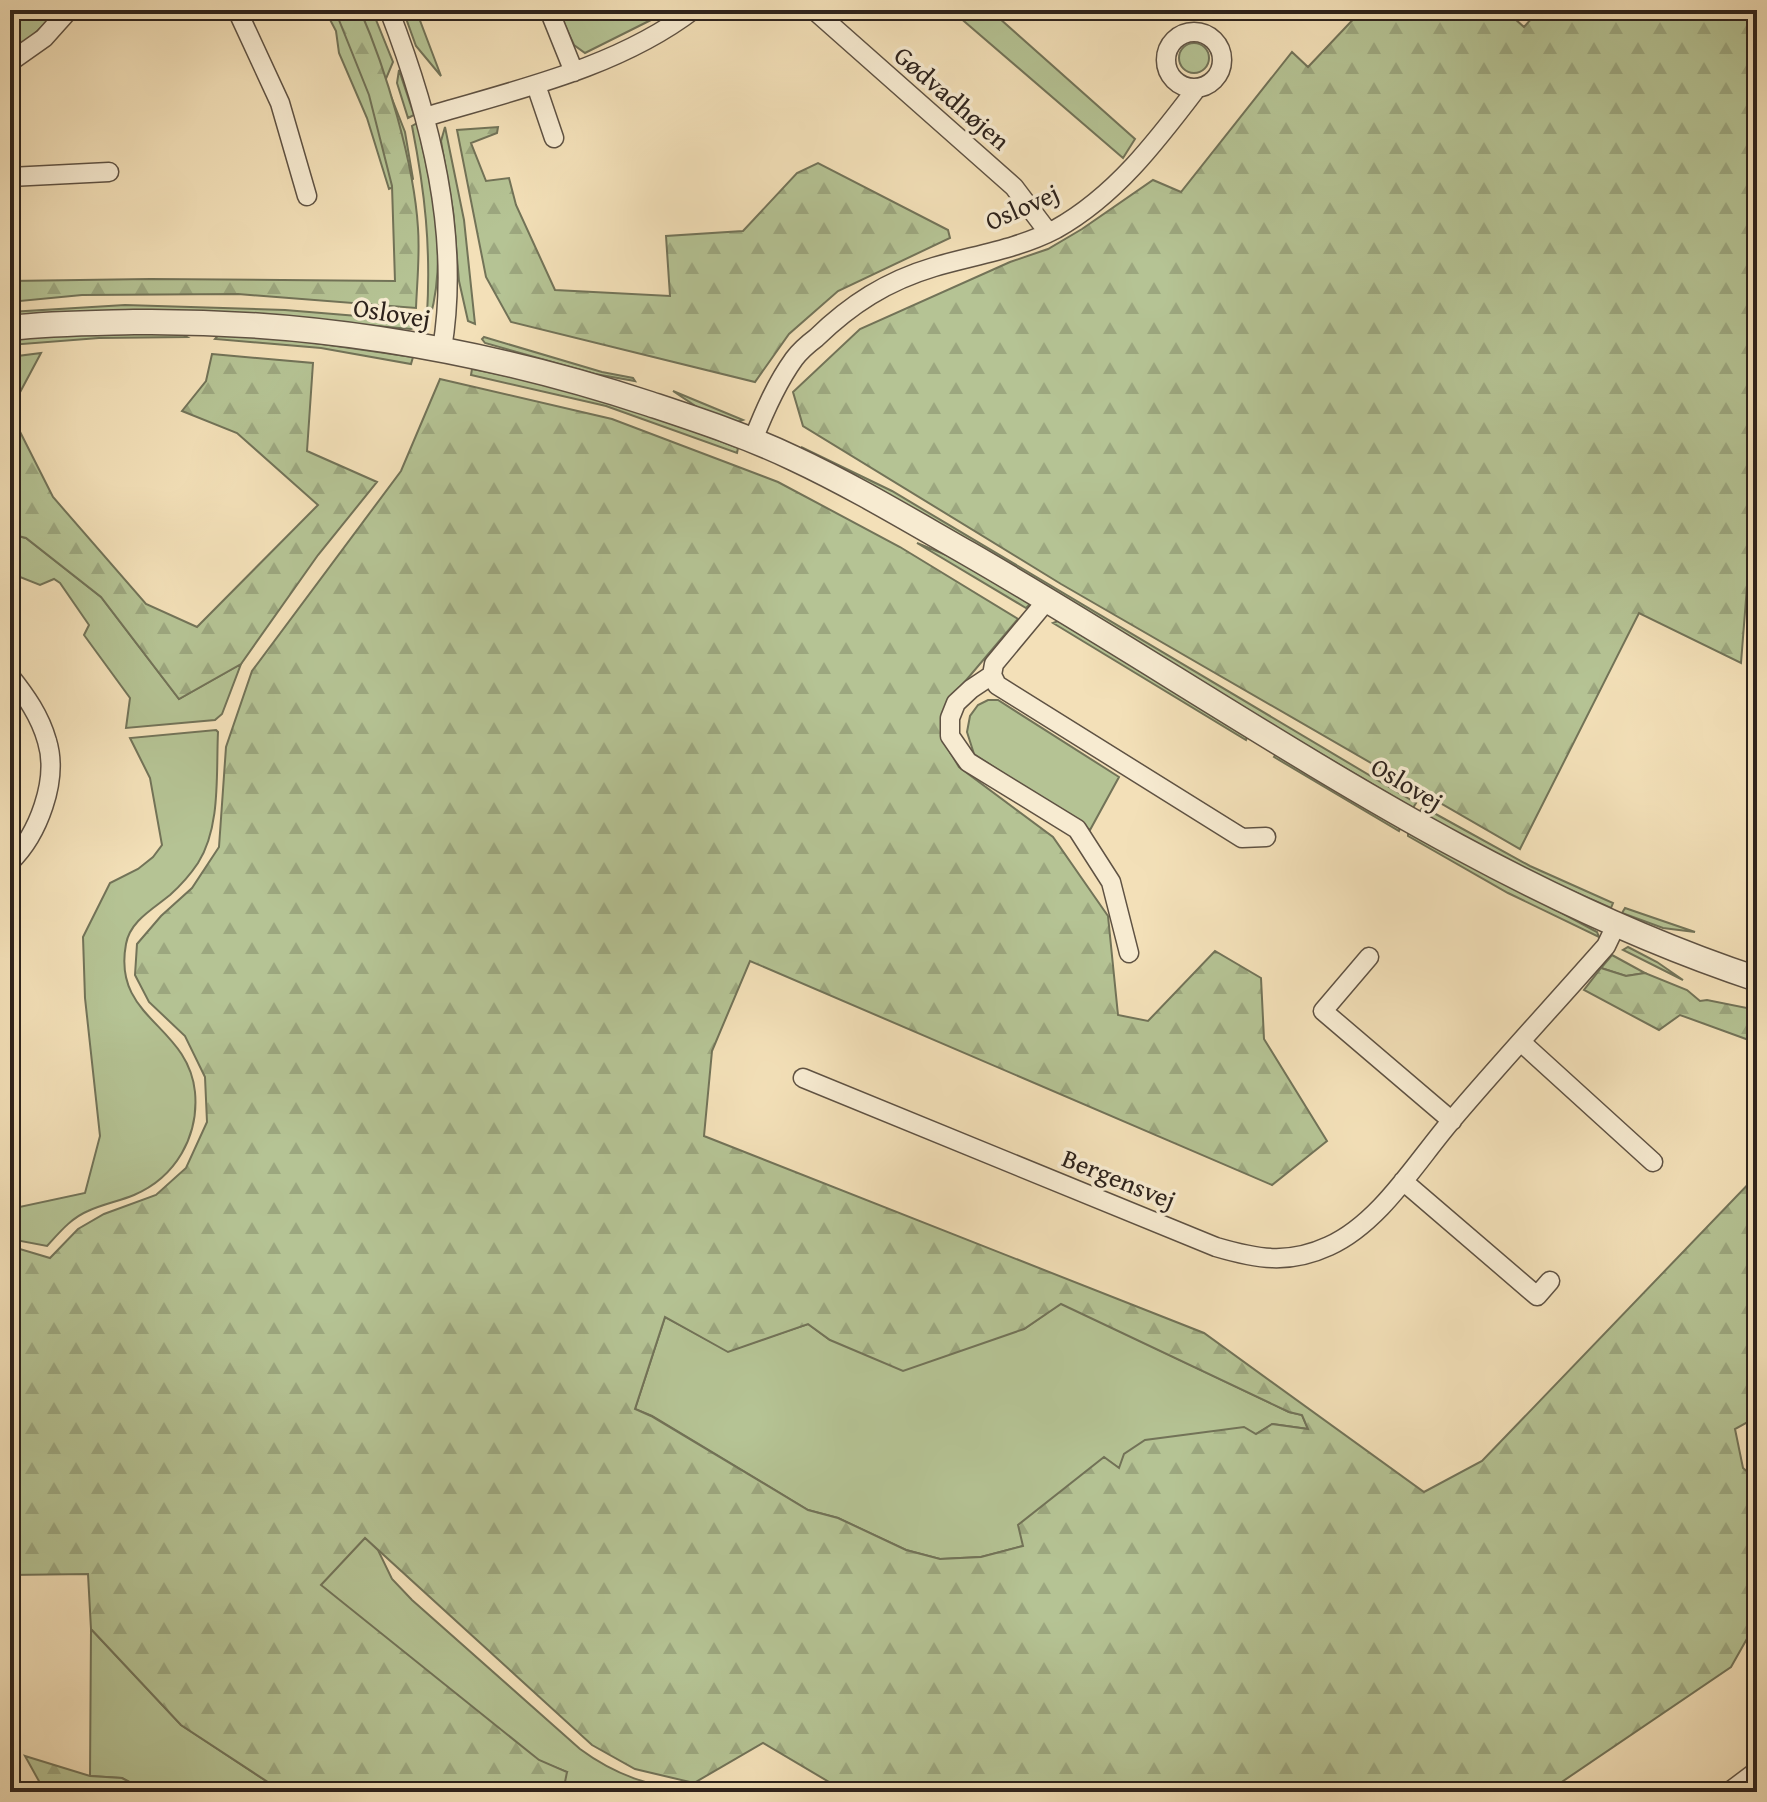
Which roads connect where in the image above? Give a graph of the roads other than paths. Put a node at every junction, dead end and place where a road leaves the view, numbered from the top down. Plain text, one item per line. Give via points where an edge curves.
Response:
1 (69, 10) edge
2 (237, 10) edge
3 (389, 10) edge
4 (549, 10) edge
5 (693, 10) edge
6 (814, 10) edge
7 (10, 62) edge
8 (574, 72) junction
9 (536, 85) junction
10 (1197, 88) dead end
11 (425, 117) junction
12 (554, 138) dead end
13 (109, 172) dead end
14 (10, 177) edge
15 (307, 196) dead end
16 (1048, 232) junction
17 (10, 328) edge
18 (442, 349) junction
19 (753, 440) junction
20 (1048, 599) junction
21 (992, 675) junction
22 (10, 676) edge
23 (1266, 837) dead end
24 (10, 862) edge
25 (1616, 925) junction
26 (1129, 953) dead end
27 (1369, 957) dead end
28 (1757, 979) edge
29 (1521, 1042) junction
30 (803, 1078) dead end
31 (1452, 1121) junction
32 (1653, 1162) dead end
33 (1403, 1181) junction
34 (1550, 1281) dead end
35 (1757, 1771) edge
36 (1729, 1792) edge

1 - 7 street via 44,38
2 - 15 street via 280,103
3 - 11 street
4 - 8 street
5 - 8 street via 671,27
6 - 16 street, Gødvadhøjen via 1014,187
8 - 9 street
9 - 11 street
9 - 12 street
10 - 16 street, Oslovej via 1128,173
11 - 18 street via 442,199 448,270
13 - 14 street
16 - 19 street, Oslovej via 1007,249 932,268 854,303 796,356
17 - 18 street, Oslovej via 199,321 291,327
18 - 19 street, Oslovej via 592,385
19 - 20 street, Oslovej via 883,505
20 - 21 street via 994,664
20 - 25 street, Oslovej via 1455,846
21 - 23 street via 997,685 1242,838
21 - 26 street via 956,703 950,736 968,762 1077,829 1111,882
22 - 24 street via 29,700 49,745 49,786 41,817
25 - 28 street, Oslovej
25 - 29 street, Bergensvej via 1606,946
27 - 31 street via 1323,1011
29 - 31 street, Bergensvej
29 - 32 street
30 - 33 street, Bergensvej via 1216,1247 1255,1258 1295,1258 1330,1246 1358,1229
31 - 33 street, Bergensvej
33 - 34 street via 1537,1296
35 - 36 street

